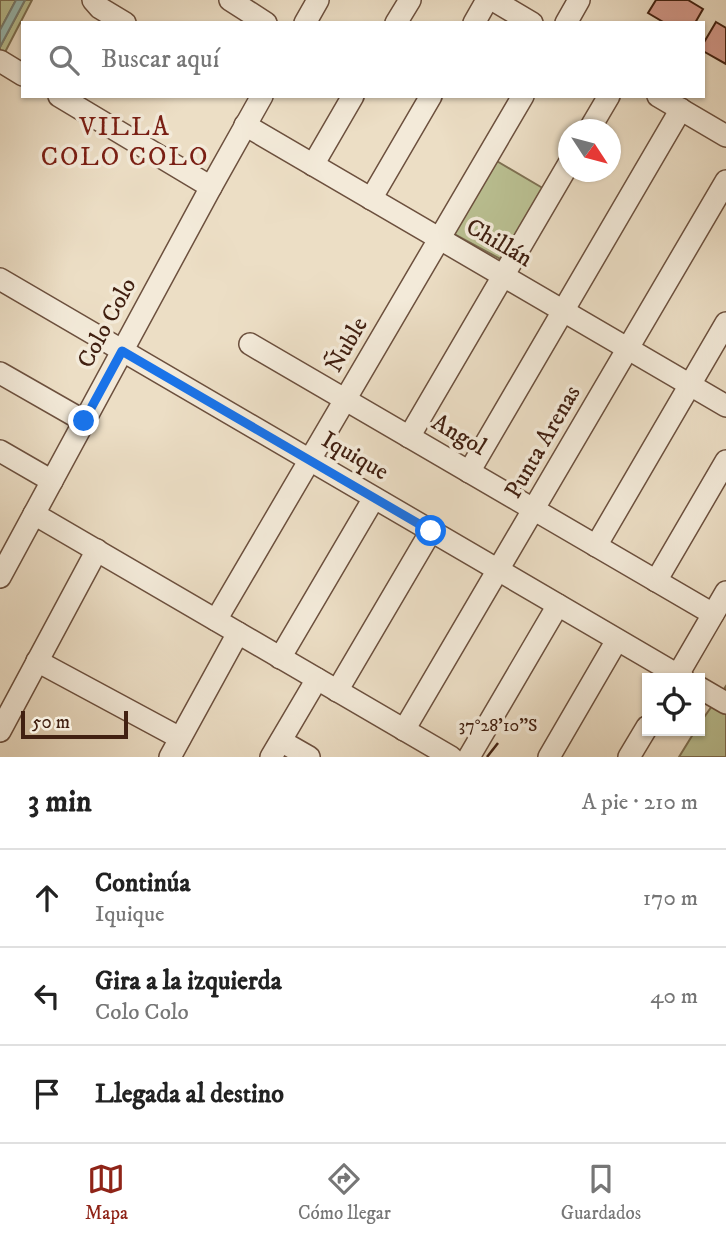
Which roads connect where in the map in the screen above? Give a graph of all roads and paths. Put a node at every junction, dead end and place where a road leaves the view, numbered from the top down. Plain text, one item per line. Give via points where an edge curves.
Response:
1 (93, 0) edge
2 (230, 0) edge
3 (318, 0) edge
4 (410, 0) edge
5 (487, 0) edge
6 (493, 0) edge
7 (579, 0) edge
8 (122, 21) edge
9 (263, 21) edge
10 (306, 21) edge
11 (397, 21) edge
12 (475, 21) edge
13 (529, 21) edge
14 (567, 21) edge
15 (0, 61) edge
16 (21, 74) edge
17 (61, 98) edge
18 (257, 98) edge
19 (352, 98) edge
20 (430, 98) edge
21 (522, 98) edge
22 (607, 98) edge
23 (662, 98) edge
24 (681, 109) junction
25 (595, 119) edge
26 (245, 125) junction
27 (726, 136) edge
28 (313, 165) junction
29 (726, 181) edge
30 (559, 182) edge
31 (211, 187) junction
32 (371, 199) junction
33 (440, 239) junction
34 (503, 276) junction
35 (0, 279) edge
36 (563, 311) junction
37 (726, 323) edge
38 (250, 344) dead end
39 (628, 349) junction
40 (122, 351) junction
41 (0, 373) edge
42 (690, 385) junction
43 (345, 400) junction
44 (726, 406) edge
45 (84, 421) junction
46 (409, 437) junction
47 (0, 451) edge
48 (310, 460) junction
49 (726, 461) edge
50 (469, 472) junction
51 (52, 481) junction
52 (374, 498) junction
53 (534, 510) junction
54 (34, 514) junction
55 (431, 531) junction
56 (8, 544) edge
57 (596, 546) junction
58 (97, 551) junction
59 (498, 570) junction
60 (0, 577) edge
61 (656, 581) junction
62 (726, 592) edge
63 (558, 605) junction
64 (713, 614) junction
65 (216, 620) junction
66 (238, 633) junction
67 (617, 640) junction
68 (280, 657) junction
69 (37, 661) junction
70 (672, 673) edge
71 (681, 673) edge
72 (317, 679) junction
73 (337, 691) junction
74 (705, 691) edge
75 (726, 703) edge
76 (404, 730) junction
77 (0, 731) edge
78 (642, 735) edge
79 (180, 738) junction
80 (276, 749) edge
81 (170, 757) edge
82 (309, 757) edge
83 (450, 757) edge
84 (469, 757) edge
85 (548, 757) edge
86 (629, 757) edge

1 - 8 street
2 - 9 street
3 - 10 street
4 - 11 street
5 - 12 street
6 - 13 street
7 - 14 street
15 - 16 street
17 - 31 street
18 - 26 street, Colo Colo
19 - 28 street
20 - 32 street
21 - 33 street, Ñuble
22 - 25 street
23 - 24 street
24 - 27 street
24 - 36 street
26 - 28 street, Chillán
26 - 31 street, Colo Colo
28 - 32 street, Chillán
29 - 39 street, Punta Arenas
30 - 34 street
31 - 40 street, Colo Colo
32 - 33 street, Chillán
33 - 34 street, Chillán
33 - 43 street, Ñuble
34 - 36 street, Chillán
34 - 46 street
35 - 40 street, Iquique
36 - 39 street, Chillán
36 - 50 street
37 - 42 street
38 - 43 street, Angol
39 - 42 street, Chillán
39 - 53 street, Punta Arenas
40 - 45 street, Colo Colo
40 - 48 street, Iquique
41 - 45 street
42 - 44 street, Chillán
42 - 57 street
43 - 46 street, Angol
43 - 48 street, Ñuble
45 - 51 street, Colo Colo
46 - 50 street, Angol
47 - 51 street
48 - 52 street, Iquique
48 - 65 street, Ñuble
49 - 61 street
50 - 53 street, Angol
51 - 54 street, Colo Colo
52 - 55 street, Iquique
52 - 68 street
53 - 57 street, Angol
53 - 59 street, Punta Arenas
54 - 56 street, Colo Colo
54 - 58 street
55 - 59 street, Iquique
55 - 73 street
56 - 60 street, Colo Colo
57 - 61 street, Angol
58 - 65 street
58 - 69 street
59 - 63 street, Iquique
59 - 76 street, Punta Arenas
61 - 64 street, Angol
62 - 64 street
63 - 67 street, Iquique
63 - 84 street
64 - 71 street
65 - 66 street
66 - 68 street
66 - 79 street
67 - 70 street, Iquique
67 - 85 street
68 - 72 street
69 - 77 street
69 - 79 street
72 - 73 street
72 - 80 street
73 - 76 street
74 - 75 street
76 - 83 street
78 - 86 street
79 - 81 street
80 - 82 street

